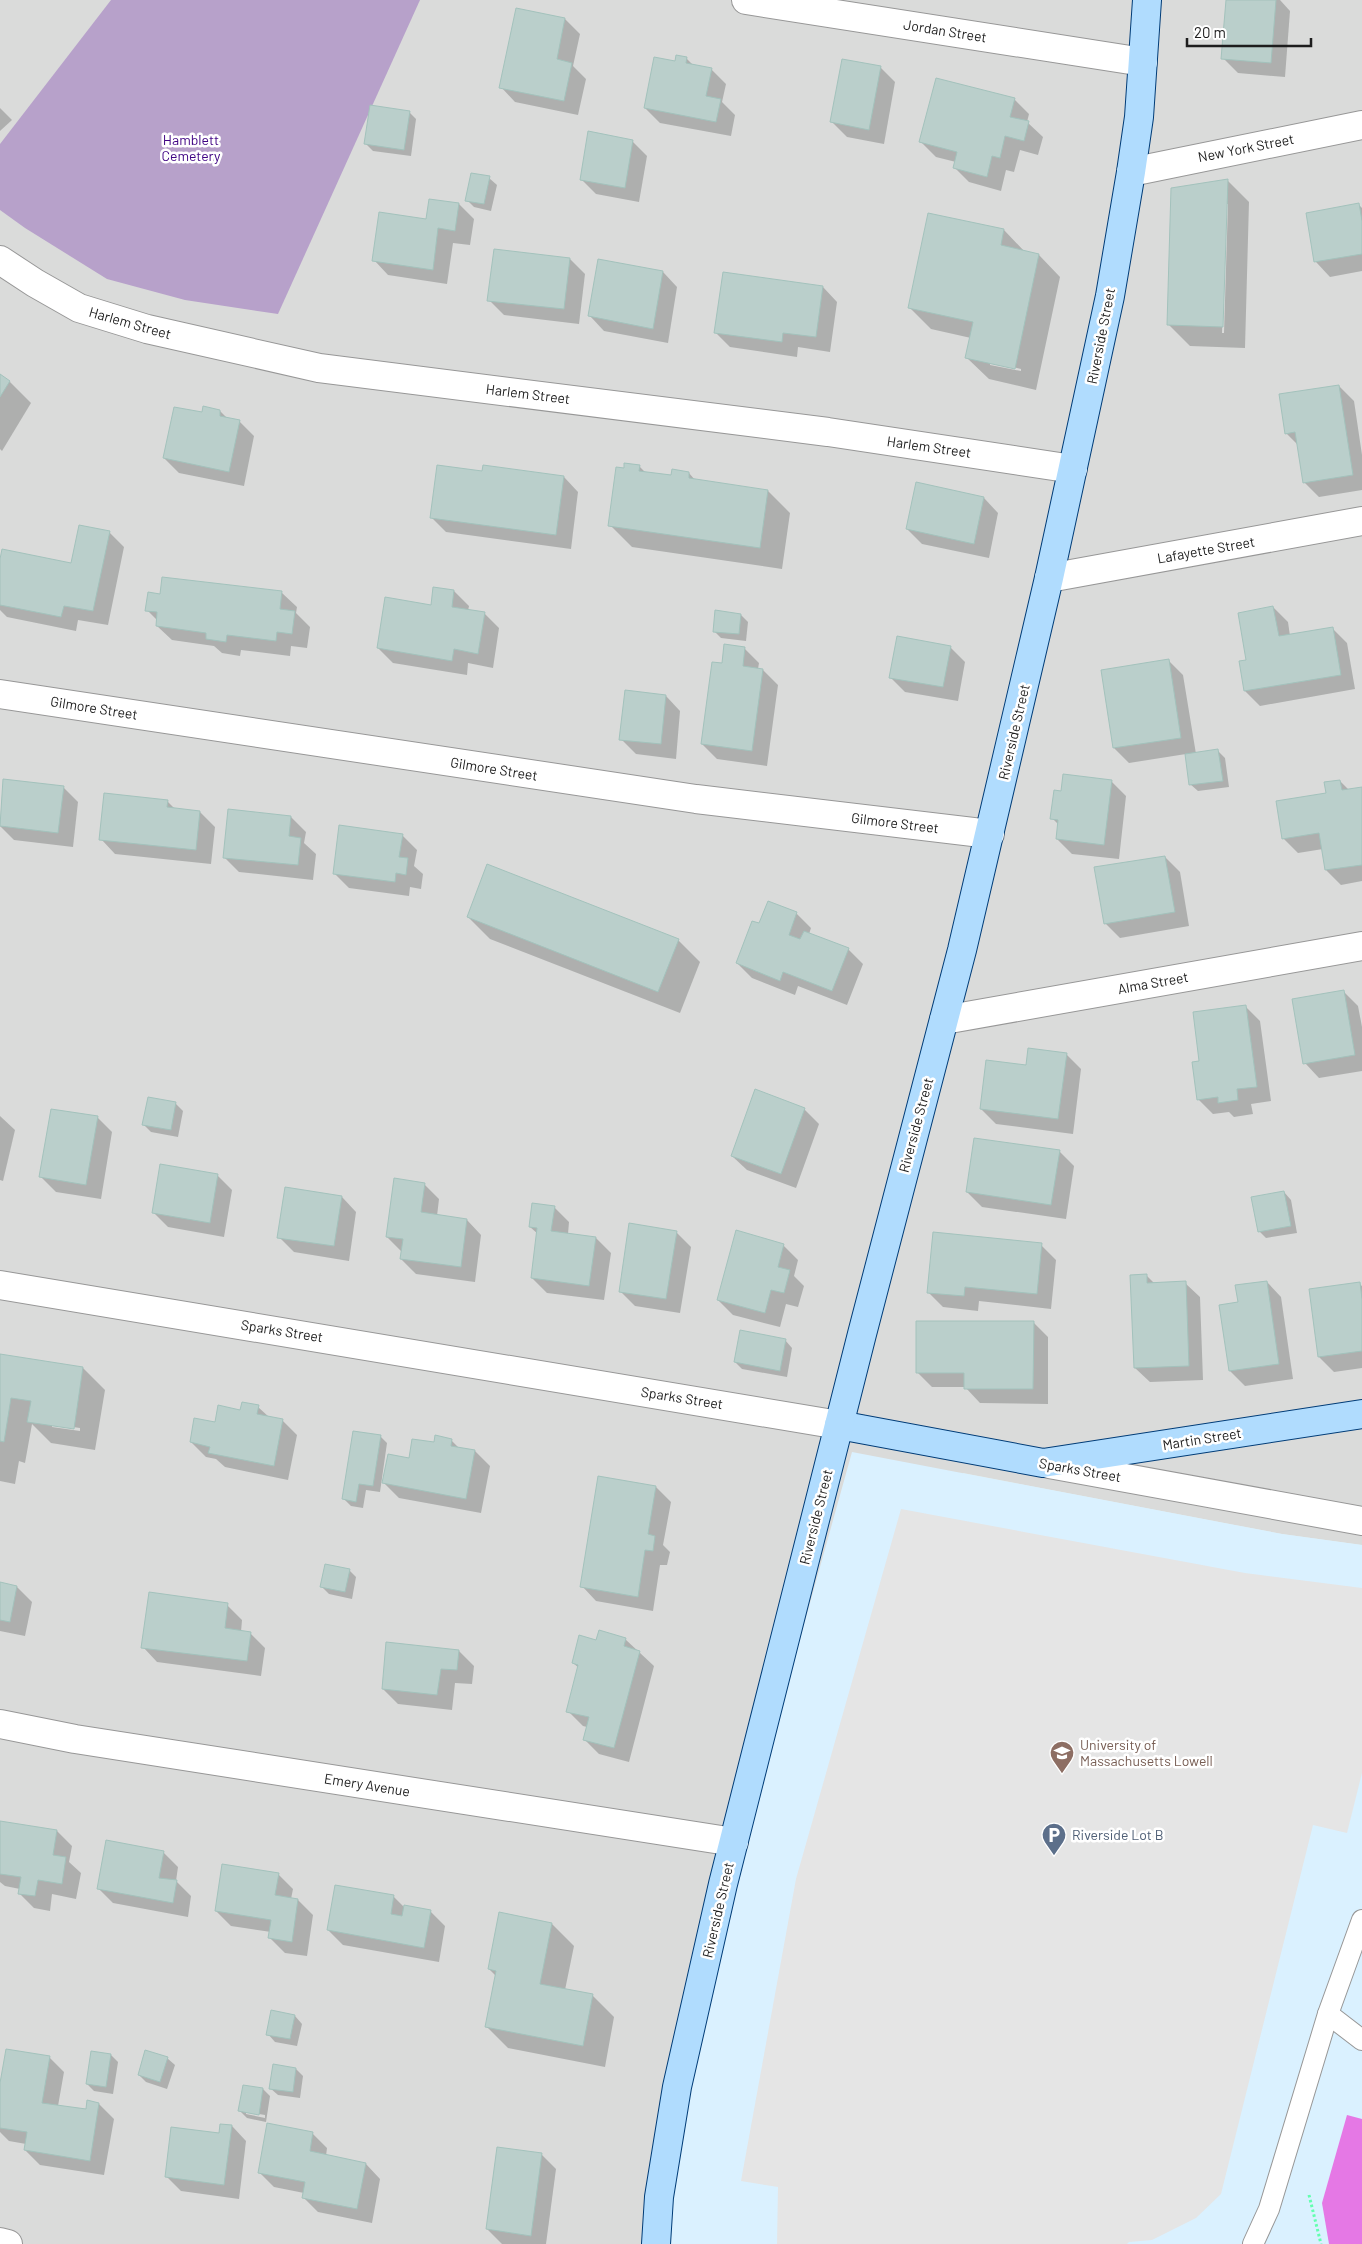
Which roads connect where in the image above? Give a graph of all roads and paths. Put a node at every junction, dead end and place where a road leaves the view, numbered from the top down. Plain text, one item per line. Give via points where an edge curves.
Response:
1 (746, 0) edge
2 (1147, 0) edge
3 (1143, 62) junction
4 (1362, 125) edge
5 (1131, 172) junction
6 (0, 260) edge
7 (1073, 468) junction
8 (1362, 521) edge
9 (1049, 578) junction
10 (0, 694) edge
11 (990, 834) junction
12 (1362, 946) edge
13 (944, 1020) junction
14 (0, 1285) edge
15 (1362, 1414) edge
16 (840, 1424) junction
17 (1043, 1463) junction
18 (1362, 1521) edge
19 (0, 1724) edge
20 (734, 1842) junction
21 (1362, 1920) edge
22 (1328, 2014) junction
23 (1362, 2040) edge
24 (1309, 2195) dead end
25 (0, 2242) edge
26 (8, 2244) edge
27 (656, 2244) edge
28 (1253, 2244) edge
29 (1321, 2244) edge

1 - 3 street, Jordan Street
2 - 3 main road, Riverside Street
3 - 5 main road, Riverside Street
4 - 5 street, New York Street
5 - 7 main road, Riverside Street via 1110,296
6 - 7 street, Harlem Street via 79,308 147,329 319,368 828,432
7 - 9 main road, Riverside Street
8 - 9 street, Lafayette Street
9 - 11 main road, Riverside Street
10 - 11 street, Gilmore Street via 696,799
11 - 13 main road, Riverside Street
12 - 13 street, Alma Street
13 - 16 main road, Riverside Street
14 - 16 street, Sparks Street
15 - 17 main road, Martin Street
16 - 17 main road, Sparks Street
16 - 20 main road, Riverside Street
17 - 18 street, Sparks Street
19 - 20 street, Emery Avenue via 85,1741
20 - 27 main road, Riverside Street via 677,2086 659,2197
21 - 22 lane
22 - 23 lane
22 - 28 lane via 1269,2209
24 - 29 path
25 - 26 street

